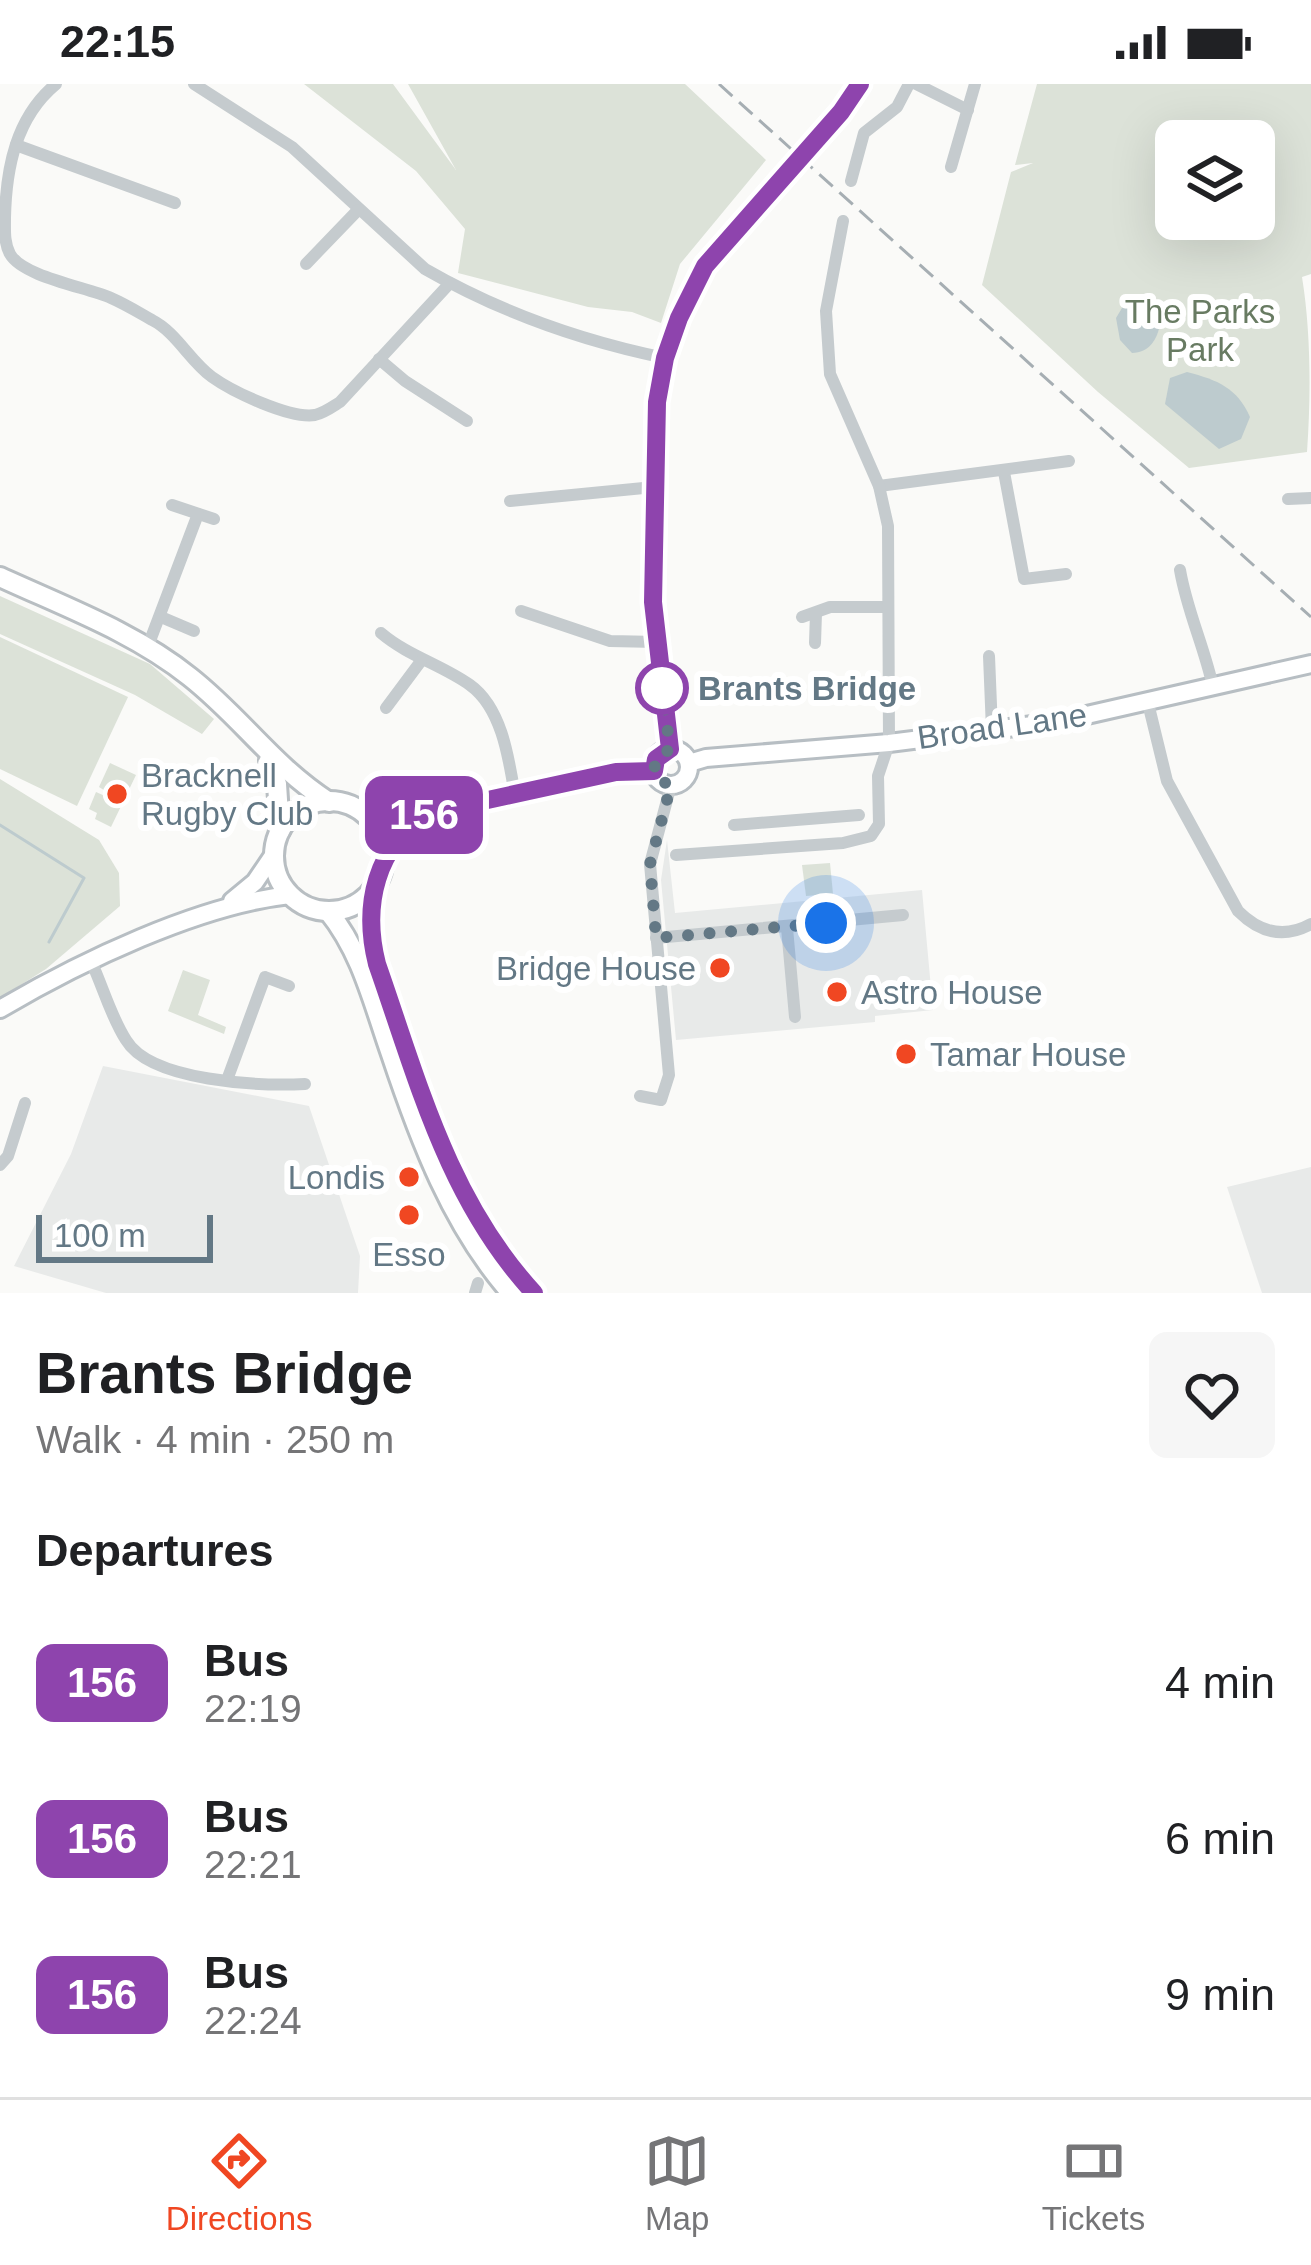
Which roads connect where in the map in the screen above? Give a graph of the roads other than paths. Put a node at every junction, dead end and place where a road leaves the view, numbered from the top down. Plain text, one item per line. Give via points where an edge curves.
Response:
1 (56, 84) edge
2 (194, 84) edge
3 (860, 84) edge
4 (913, 84) edge
5 (975, 84) edge
6 (968, 110) junction
7 (16, 145) junction
8 (951, 167) dead end
9 (3, 177) edge
10 (851, 181) dead end
11 (175, 203) dead end
12 (358, 210) junction
13 (843, 221) dead end
14 (306, 264) dead end
15 (450, 283) junction
16 (665, 358) junction
17 (379, 359) junction
18 (467, 421) dead end
19 (1069, 460) dead end
20 (1004, 472) junction
21 (879, 486) junction
22 (654, 487) junction
23 (1311, 498) edge
24 (1288, 499) dead end
25 (510, 500) dead end
26 (172, 505) dead end
27 (198, 514) junction
28 (214, 519) dead end
29 (1180, 570) dead end
30 (1066, 574) dead end
31 (0, 577) edge
32 (887, 607) junction
33 (521, 611) dead end
34 (816, 613) junction
35 (161, 617) junction
36 (802, 617) dead end
37 (194, 631) dead end
38 (381, 633) dead end
39 (656, 642) junction
40 (815, 643) dead end
41 (148, 646) junction
42 (989, 656) dead end
43 (421, 662) junction
44 (1311, 664) edge
45 (1214, 686) junction
46 (1148, 703) junction
47 (386, 708) dead end
48 (992, 730) junction
49 (889, 742) junction
50 (262, 747) junction
51 (670, 749) junction
52 (689, 763) junction
53 (654, 771) junction
54 (671, 785) junction
55 (515, 796) junction
56 (329, 802) junction
57 (428, 813) junction
58 (859, 815) dead end
59 (367, 817) junction
60 (802, 820) junction
61 (280, 831) junction
62 (730, 838) junction
63 (804, 845) junction
64 (274, 854) junction
65 (384, 854) junction
66 (676, 855) dead end
67 (371, 892) junction
68 (290, 895) junction
69 (216, 911) junction
70 (328, 911) junction
71 (903, 915) dead end
72 (1311, 924) edge
73 (787, 928) junction
74 (656, 938) junction
75 (92, 962) junction
76 (289, 986) dead end
77 (0, 1010) edge
78 (795, 1017) dead end
79 (226, 1080) junction
80 (305, 1084) dead end
81 (640, 1096) dead end
82 (25, 1103) dead end
83 (0, 1165) edge
84 (511, 1293) edge
85 (534, 1293) edge

1 - 7 street via 32,109
2 - 12 street via 292,147
3 - 16 street via 705,266
4 - 6 street
4 - 10 street via 864,133
5 - 6 street
6 - 8 street
7 - 9 street
7 - 11 street
9 - 17 street via 5,237 23,268 159,323 234,390 314,415 340,402
12 - 14 street
12 - 15 street
13 - 21 street via 826,311 830,374
15 - 16 street via 578,336
15 - 17 street
16 - 22 street
17 - 18 street
19 - 20 street
20 - 21 street
20 - 30 street via 1024,578
21 - 32 street via 889,526
22 - 25 street
22 - 39 street
23 - 24 street
26 - 27 street
27 - 28 street
27 - 35 street
29 - 45 street
31 - 41 main road
32 - 34 street
32 - 49 street
33 - 39 street via 610,641
34 - 36 street
34 - 40 street
35 - 37 street
35 - 41 street
38 - 43 street
39 - 51 street
41 - 50 main road via 221,702
42 - 48 street
43 - 47 street
43 - 55 street via 472,686 496,717
44 - 45 street, Broad Lane
45 - 46 street, Broad Lane
46 - 48 street, Broad Lane
46 - 72 street via 1167,781 1238,911 1270,932
48 - 49 street, Broad Lane
49 - 52 street, Broad Lane
49 - 63 street via 871,836
50 - 56 main road
50 - 61 main road via 277,784
51 - 52 street
51 - 53 street
52 - 54 street via 685,778
53 - 54 street
53 - 55 street
54 - 74 street via 650,864
55 - 57 street
56 - 59 main road
56 - 61 main road via 301,808
57 - 59 street
57 - 65 street
58 - 60 street
59 - 65 main road
60 - 62 street
60 - 63 street
61 - 64 main road
62 - 63 street
62 - 66 street
64 - 68 main road
64 - 69 street via 246,892
65 - 67 main road
67 - 70 main road
67 - 85 main road via 377,964 444,1153 489,1238
68 - 69 street
68 - 70 main road
69 - 75 street
70 - 84 main road via 357,952 448,1196
71 - 73 street
73 - 74 street
73 - 78 street
74 - 81 street via 669,1075 662,1100
75 - 77 street
75 - 79 street via 127,1044 155,1066
76 - 79 street via 265,976
79 - 80 street
82 - 83 street

